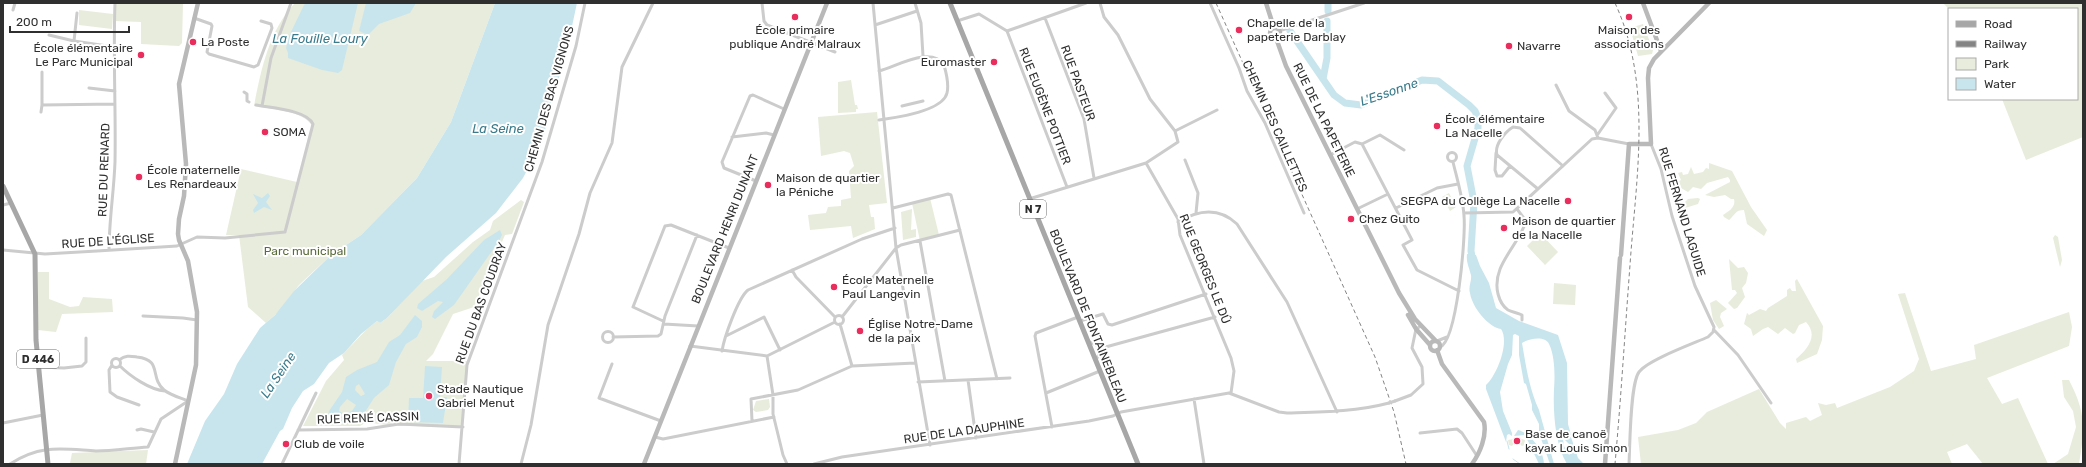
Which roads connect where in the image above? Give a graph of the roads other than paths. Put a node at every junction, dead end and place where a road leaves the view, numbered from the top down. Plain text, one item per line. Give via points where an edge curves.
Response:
1 (15, 3) edge
2 (115, 3) edge
3 (198, 3) edge
4 (291, 3) edge
5 (584, 3) edge
6 (653, 3) edge
7 (762, 3) edge
8 (827, 3) edge
9 (873, 3) edge
10 (915, 3) edge
11 (950, 3) edge
12 (1086, 3) edge
13 (1100, 3) edge
14 (1210, 3) edge
15 (1266, 3) edge
16 (1364, 3) edge
17 (1643, 3) edge
18 (1709, 3) edge
19 (1360, 4) edge
20 (13, 10) dead end
21 (917, 11) junction
22 (77, 13) dead end
23 (194, 18) junction
24 (1045, 18) junction
25 (261, 20) dead end
26 (957, 21) junction
27 (875, 25) junction
28 (1274, 28) junction
29 (1282, 30) junction
30 (1007, 31) junction
31 (49, 35) dead end
32 (1276, 38) junction
33 (74, 41) junction
34 (813, 43) junction
35 (114, 47) junction
36 (835, 52) dead end
37 (1661, 52) junction
38 (923, 56) junction
39 (879, 71) junction
40 (42, 72) dead end
41 (1556, 85) dead end
42 (89, 88) dead end
43 (115, 91) junction
44 (244, 92) dead end
45 (1605, 93) dead end
46 (923, 101) dead end
47 (249, 102) dead end
48 (917, 102) junction
49 (115, 104) junction
50 (42, 105) junction
51 (256, 105) dead end
52 (262, 106) junction
53 (902, 106) dead end
54 (784, 109) junction
55 (1217, 110) dead end
56 (41, 112) dead end
57 (920, 112) junction
58 (883, 119) junction
59 (879, 120) dead end
60 (1175, 131) junction
61 (774, 135) junction
62 (1598, 136) junction
63 (732, 137) junction
64 (1362, 144) junction
65 (1629, 144) junction
66 (1651, 144) junction
67 (1404, 150) dead end
68 (1496, 152) junction
69 (1330, 155) junction
70 (1185, 160) dead end
71 (1453, 162) dead end
72 (1146, 163) junction
73 (1510, 166) junction
74 (1563, 166) junction
75 (1094, 178) junction
76 (756, 181) junction
77 (1458, 184) junction
78 (3, 186) edge
79 (1067, 187) junction
80 (1538, 190) junction
81 (1388, 194) junction
82 (529, 199) joint
83 (1029, 199) junction
84 (11, 203) junction
85 (3, 205) edge
86 (893, 208) junction
87 (1396, 208) junction
88 (1357, 209) junction
89 (1517, 209) junction
90 (1196, 213) junction
91 (1304, 213) dead end
92 (1464, 213) junction
93 (1178, 222) junction
94 (894, 228) junction
95 (960, 230) junction
96 (697, 235) junction
97 (920, 241) junction
98 (181, 243) junction
99 (729, 248) junction
100 (896, 248) junction
101 (3, 250) edge
102 (109, 250) junction
103 (34, 254) junction
104 (792, 270) junction
105 (1459, 291) junction
106 (1206, 294) junction
107 (143, 316) dead end
108 (842, 316) junction
109 (835, 317) junction
110 (1215, 317) junction
111 (1079, 319) junction
112 (197, 320) junction
113 (1522, 320) dead end
114 (664, 322) junction
115 (835, 322) junction
116 (840, 324) junction
117 (698, 326) junction
118 (1421, 326) junction
119 (1416, 329) junction
120 (1714, 330) junction
121 (726, 336) junction
122 (1422, 336) junction
123 (613, 337) dead end
124 (1447, 337) junction
125 (86, 338) dead end
126 (1414, 338) junction
127 (1088, 341) junction
128 (1436, 341) junction
129 (1430, 345) junction
130 (690, 346) junction
131 (1102, 348) junction
132 (1438, 349) junction
133 (780, 350) junction
134 (722, 351) junction
135 (766, 356) junction
136 (119, 360) junction
137 (1096, 360) junction
138 (915, 363) junction
139 (612, 364) dead end
140 (112, 365) junction
141 (120, 366) junction
142 (852, 366) junction
143 (38, 367) junction
144 (1100, 371) junction
145 (1010, 378) dead end
146 (156, 379) junction
147 (997, 379) junction
148 (968, 380) junction
149 (945, 381) junction
150 (918, 382) junction
151 (149, 386) junction
152 (165, 391) junction
153 (316, 393) dead end
154 (1046, 393) junction
155 (1231, 393) junction
156 (773, 395) junction
157 (1194, 399) junction
158 (188, 401) junction
159 (1771, 403) dead end
160 (139, 405) dead end
161 (1337, 412) junction
162 (1117, 414) junction
163 (43, 415) junction
164 (774, 418) junction
165 (661, 421) junction
166 (752, 421) junction
167 (3, 423) edge
168 (463, 427) junction
169 (1052, 427) junction
170 (137, 430) dead end
171 (298, 430) junction
172 (154, 432) junction
173 (1420, 433) dead end
174 (655, 437) junction
175 (976, 438) junction
176 (930, 445) junction
177 (47, 449) junction
178 (1477, 456) junction
179 (10, 464) edge
180 (48, 464) edge
181 (175, 464) edge
182 (282, 464) edge
183 (459, 464) edge
184 (521, 464) edge
185 (644, 464) edge
186 (787, 464) edge
187 (814, 464) edge
188 (1138, 464) edge
189 (1204, 464) edge
190 (1472, 464) edge
191 (1605, 464) edge
192 (1629, 464) edge

1 - 20 street
2 - 35 street, RUE DU RENARD
3 - 23 street
4 - 52 street via 271,58
5 - 82 street, CHEMIN DES BAS VIGNONS via 573,59
6 - 184 street via 622,67 612,143 590,193 548,325 529,437
7 - 34 street via 765,22
8 - 34 street, BOULEVARD HENRI DUNANT
9 - 27 street
10 - 21 street
11 - 26 main road, BOULEVARD DE FONTAINEBLEAU / N 7
12 - 24 street
13 - 60 street via 1104,17 1118,35 1150,99
14 - 91 street, CHEMIN DES CAILLETTES via 1247,91 1265,123
15 - 28 street
16 - 19 street
17 - 37 street
18 - 37 street
19 - 29 street
21 - 27 street
21 - 38 street via 921,23
22 - 33 street
23 - 25 street via 212,26 206,52 254,67 258,65 272,28 271,24
23 - 98 street via 179,84 186,164 184,196 179,219 178,240
24 - 30 street
24 - 75 street, RUE PASTEUR via 1084,119
26 - 30 street via 979,14
26 - 83 main road, BOULEVARD DE FONTAINEBLEAU / N 7
27 - 39 street
28 - 29 street
28 - 32 street, RUE DE LA PAPETERIE via 1270,32
29 - 32 street
30 - 79 street, RUE EUGÈNE POTTIER
31 - 33 street
32 - 69 street, RUE DE LA PAPETERIE via 1286,66
33 - 35 street
34 - 36 street
34 - 54 street, BOULEVARD HENRI DUNANT
35 - 43 street, RUE DU RENARD
37 - 66 street via 1652,62 1648,74
38 - 39 street
38 - 57 street via 936,58 942,62 948,93 940,101
39 - 58 street
40 - 50 street
41 - 62 street via 1569,111 1595,130
42 - 43 street
43 - 49 street, RUE DU RENARD
44 - 47 street
45 - 62 street via 1616,108
46 - 48 street
48 - 53 street
48 - 57 street
49 - 50 street
49 - 102 street, RUE DU RENARD via 114,192
50 - 56 street
51 - 52 street
52 - 98 street, RUE DE L'ÉGLISE via 298,113 309,118 313,124 285,232 226,238 197,237
54 - 61 street, BOULEVARD HENRI DUNANT
54 - 63 street via 753,95 748,97
55 - 60 street
57 - 58 street
58 - 59 street
58 - 86 street
60 - 72 street via 1177,144
61 - 63 street via 766,133
61 - 76 street, BOULEVARD HENRI DUNANT
62 - 65 street
62 - 74 street via 1589,140
63 - 76 street via 722,165
64 - 67 street via 1380,135
64 - 69 street via 1357,142
64 - 81 street
65 - 66 street
65 - 191 street
66 - 120 street, RUE FERNAND LAGUIDE via 1661,169 1672,216 1696,288 1714,324
68 - 73 street
68 - 73 street via 1497,176 1502,176
68 - 74 street via 1507,131 1518,127
69 - 88 street, RUE DE LA PAPETERIE
70 - 90 street via 1198,193
71 - 77 street
72 - 75 street
72 - 93 street, RUE GEORGES LE DÛ
73 - 80 street
74 - 80 street
75 - 79 street
76 - 99 street, BOULEVARD HENRI DUNANT
77 - 87 street via 1437,188
77 - 92 street
78 - 84 main road, D 446
79 - 83 street
80 - 89 street
81 - 87 street
81 - 88 street
82 - 168 street, RUE DU BAS COUDRAY via 468,361
83 - 111 main road, BOULEVARD DE FONTAINEBLEAU / N 7
84 - 85 street
84 - 103 main road, D 446
86 - 94 street
86 - 95 street via 950,194
87 - 105 street via 1412,240 1403,245 1415,269
88 - 118 street, RUE DE LA PAPETERIE via 1403,302
88 - 119 street, RUE DE LA PAPETERIE via 1392,286
89 - 92 street via 1509,213
89 - 113 street via 1526,221 1503,261 1497,290 1500,302 1508,310 1522,315
90 - 93 street
90 - 161 street via 1222,213 1237,224 1287,302
92 - 105 street
93 - 106 street, RUE GEORGES LE DÛ via 1180,235
94 - 100 street
94 - 104 street
95 - 97 street
95 - 147 street
96 - 99 street
96 - 114 street
96 - 114 street via 668,224 665,226 633,307
97 - 100 street
97 - 149 street
98 - 102 street, RUE DE L'ÉGLISE via 177,246
98 - 112 street via 188,261
99 - 117 street, BOULEVARD HENRI DUNANT
100 - 108 street
100 - 138 street
101 - 103 street, RUE DE L'ÉGLISE
102 - 103 street, RUE DE L'ÉGLISE
103 - 143 main road, D 446
104 - 109 street
104 - 121 street via 746,292
105 - 124 street
106 - 110 street, RUE GEORGES LE DÛ
106 - 111 street via 1112,325 1108,324 1103,314
107 - 112 street
108 - 109 street
108 - 116 street via 843,322
109 - 115 street
110 - 131 street
110 - 155 street, RUE GEORGES LE DÛ via 1234,366
111 - 127 main road, BOULEVARD DE FONTAINEBLEAU / N 7
111 - 154 street via 1035,334
112 - 158 street via 196,365
114 - 117 street
114 - 123 street via 662,333 658,336
115 - 116 street
115 - 133 street
116 - 142 street
117 - 130 street, BOULEVARD HENRI DUNANT
118 - 119 street
118 - 128 street, RUE DE LA PAPETERIE
119 - 122 street, RUE DE LA PAPETERIE
119 - 126 street
120 - 159 street, RUE FERNAND LAGUIDE via 1725,339
120 - 192 street via 1708,337 1648,364 1639,372 1634,386
121 - 133 street via 764,317
121 - 134 street
122 - 126 street
122 - 129 street, RUE DE LA PAPETERIE
124 - 128 street
124 - 132 street via 1445,344
125 - 143 street via 86,362 82,366
126 - 161 street, bridge via 1412,348 1422,368 1424,384 1411,395 1389,403
127 - 131 street
127 - 137 main road, BOULEVARD DE FONTAINEBLEAU / N 7
128 - 129 street
128 - 132 street, RUE DE LA PAPETERIE
129 - 132 street, RUE DE LA PAPETERIE via 1432,349
130 - 134 street
130 - 165 street, BOULEVARD HENRI DUNANT
131 - 137 street
132 - 178 street, RUE DE LA PAPETERIE via 1442,364 1484,422 1484,438
133 - 135 street
134 - 135 street
135 - 156 street
136 - 140 street via 114,360
136 - 141 street
136 - 146 street via 128,355 148,359 154,364
137 - 144 main road, BOULEVARD DE FONTAINEBLEAU / N 7
138 - 142 street
138 - 150 street
139 - 165 street via 599,398
140 - 141 street via 115,368
140 - 160 street via 109,370 110,392
141 - 151 street via 126,373
142 - 156 street via 798,390
143 - 163 main road, D 446
144 - 154 street
144 - 162 main road, BOULEVARD DE FONTAINEBLEAU / N 7
145 - 147 street
146 - 151 street
146 - 152 street
147 - 148 street
148 - 149 street
148 - 175 street
149 - 150 street
150 - 176 street
151 - 152 street
152 - 158 street
153 - 171 street
154 - 169 street
155 - 157 street, RUE DE LA DAUPHINE
155 - 161 street via 1279,412
156 - 164 street
156 - 166 street via 750,400
157 - 162 street, RUE DE LA DAUPHINE
157 - 189 street
158 - 172 street via 164,415
158 - 181 street
162 - 169 street, RUE DE LA DAUPHINE
162 - 188 main road, N 7
163 - 167 street
163 - 177 main road, D 446
164 - 166 street
164 - 186 street
165 - 174 street, BOULEVARD HENRI DUNANT
166 - 174 street via 663,439
168 - 171 street, RUE RENÉ CASSIN via 399,424 367,429
168 - 183 street, RUE DU BAS COUDRAY
169 - 175 street, RUE DE LA DAUPHINE
170 - 172 street
171 - 182 street
172 - 177 street via 148,448 95,451
173 - 178 street via 1457,428
174 - 185 street, BOULEVARD HENRI DUNANT
175 - 176 street, RUE DE LA DAUPHINE
176 - 187 street, RUE DE LA DAUPHINE via 842,457
177 - 179 street via 30,452
177 - 180 main road, D 446
178 - 190 street, RUE DE LA PAPETERIE

